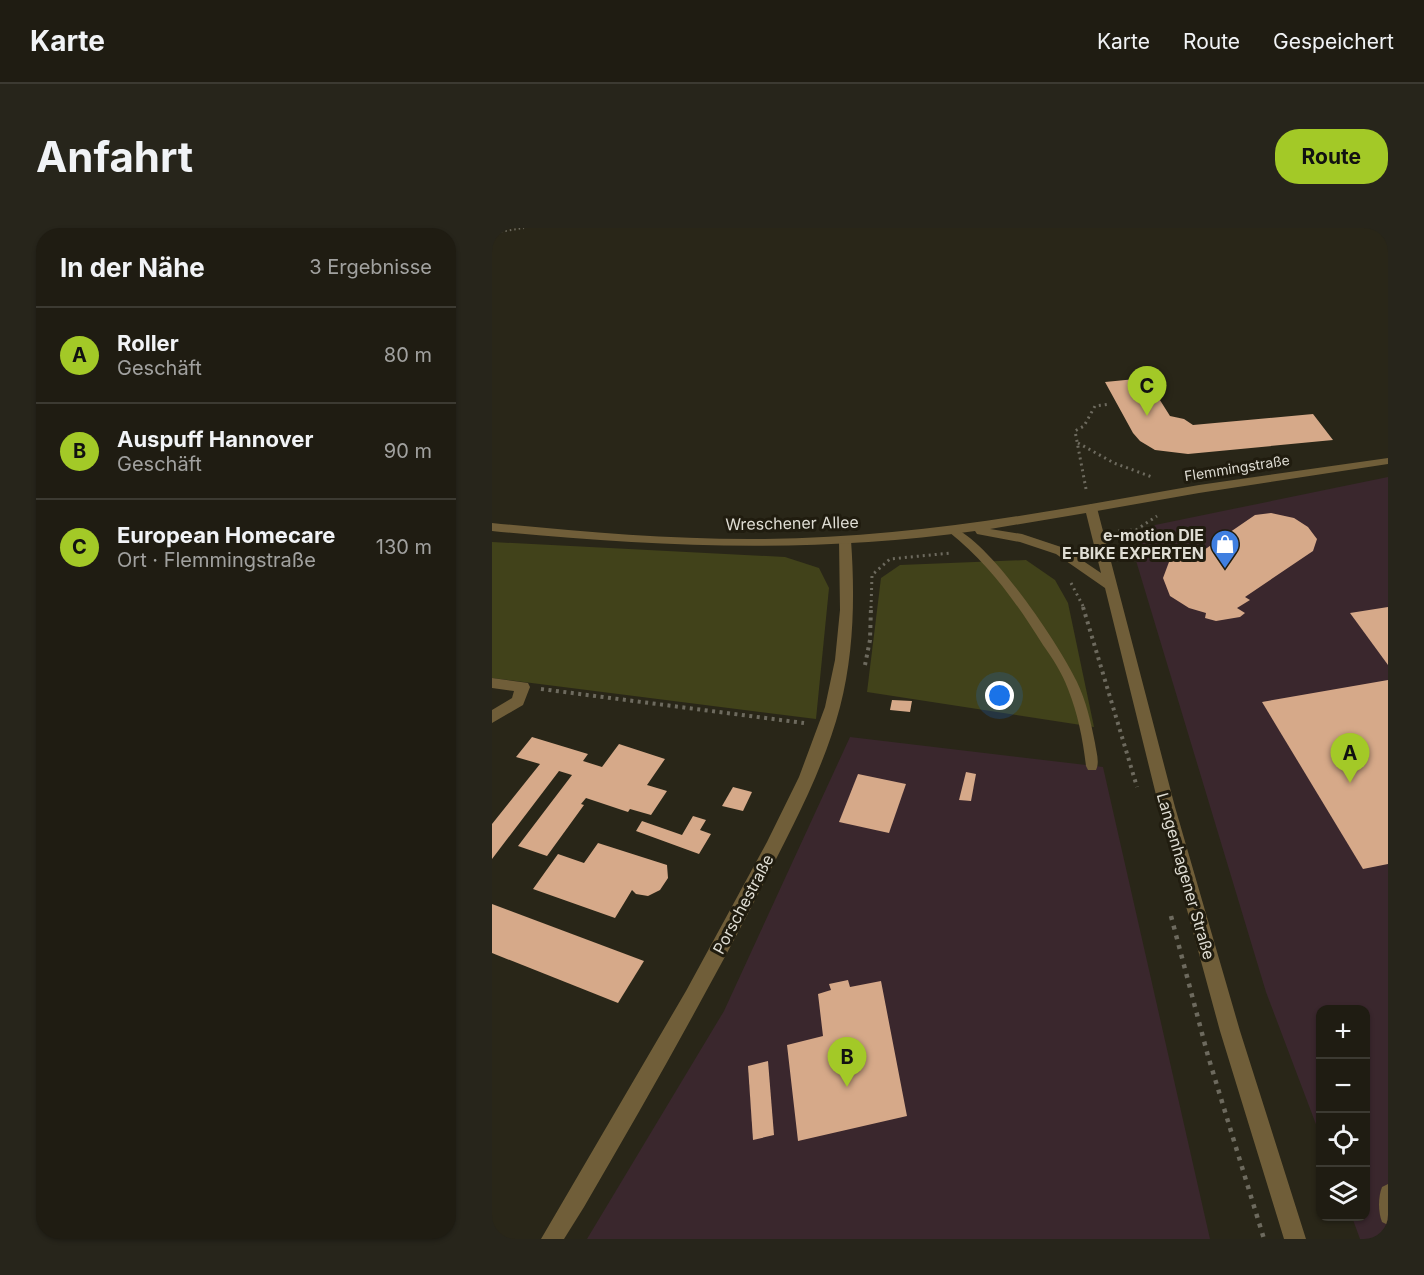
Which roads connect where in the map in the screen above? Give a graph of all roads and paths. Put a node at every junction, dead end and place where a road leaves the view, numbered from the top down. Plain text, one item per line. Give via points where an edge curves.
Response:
1 (524, 228) edge
2 (492, 233) edge
3 (1110, 404) dead end
4 (1078, 443) junction
5 (1388, 461) edge
6 (1155, 478) dead end
7 (1086, 489) dead end
8 (1091, 508) junction
9 (1158, 515) dead end
10 (492, 527) edge
11 (966, 529) junction
12 (952, 530) junction
13 (1098, 532) junction
14 (845, 540) junction
15 (979, 551) junction
16 (1064, 576) dead end
17 (1111, 586) junction
18 (864, 669) dead end
19 (492, 682) edge
20 (523, 687) junction
21 (492, 717) edge
22 (826, 727) junction
23 (1092, 766) dead end
24 (1140, 799) dead end
25 (1388, 1194) edge
26 (1388, 1216) edge
27 (552, 1239) edge
28 (1295, 1239) edge

1 - 2 path
3 - 4 path via 1095,406 1084,426 1075,431
4 - 6 path via 1129,471
4 - 7 path
5 - 8 street, Flemmingstraße
8 - 11 street, Wreschener Allee
8 - 13 street, Langenhagener Straße
9 - 13 path via 1136,530
10 - 14 street, Wreschener Allee via 673,541
11 - 12 street, Wreschener Allee
11 - 17 street via 1039,542 1060,551
12 - 14 street, Wreschener Allee
12 - 15 lane
13 - 17 street, Langenhagener Straße
14 - 22 street, Porschestraße via 843,650
15 - 18 path via 890,559 872,575 870,640
15 - 23 lane via 1009,584 1071,683 1088,732
16 - 24 path via 1084,608
17 - 28 street, Langenhagener Straße via 1170,819
19 - 20 street
20 - 21 street via 518,701
20 - 22 path
22 - 27 street, Porschestraße via 794,806 707,972 634,1104
25 - 26 lane

